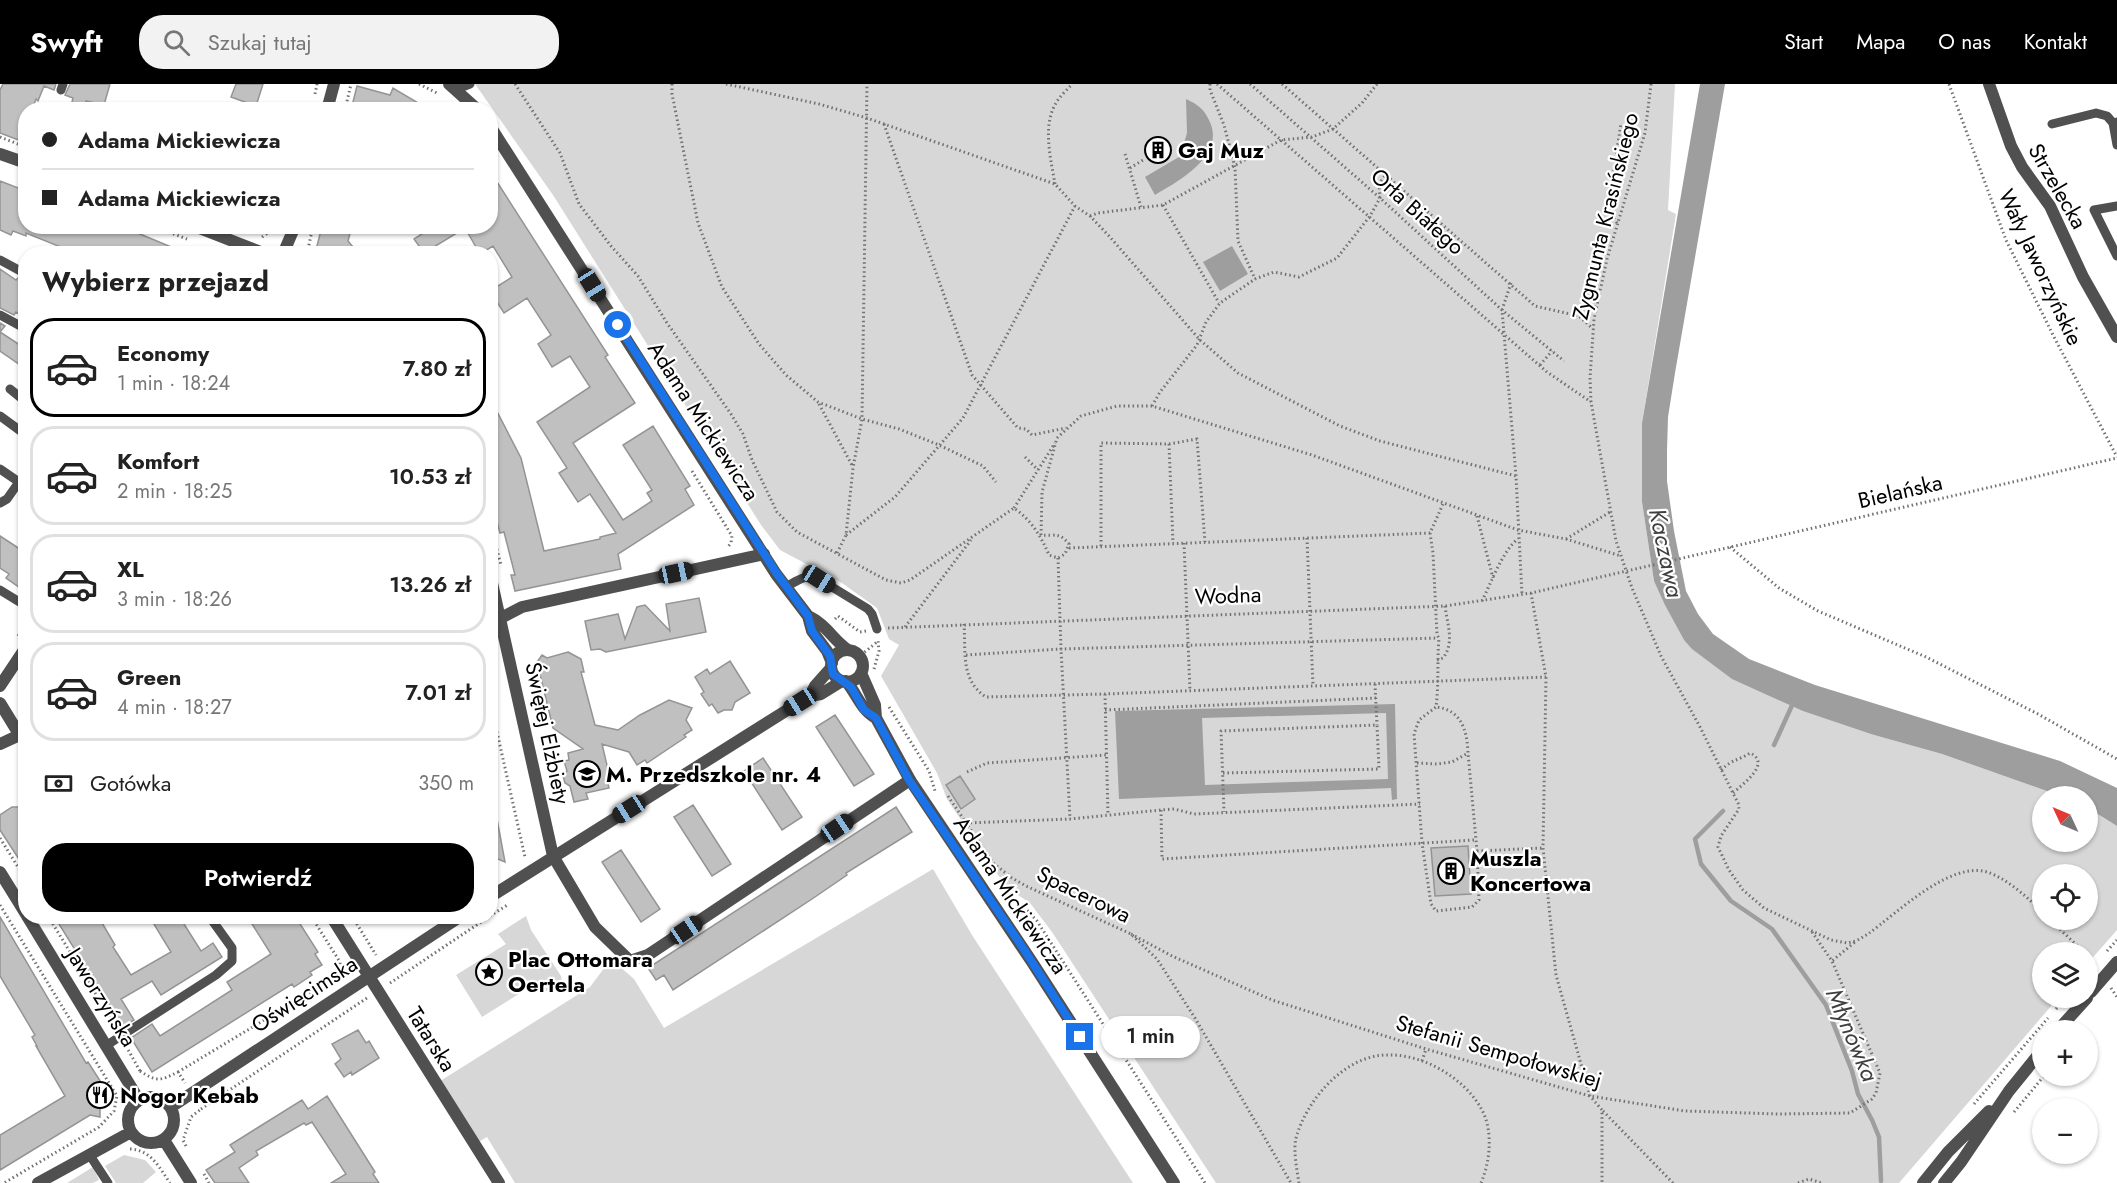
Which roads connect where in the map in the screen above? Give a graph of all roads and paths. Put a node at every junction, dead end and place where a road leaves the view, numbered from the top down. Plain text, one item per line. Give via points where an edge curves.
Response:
1 (334, 84) edge
2 (351, 84) edge
3 (470, 84) edge
4 (514, 84) edge
5 (672, 84) edge
6 (726, 84) edge
7 (867, 84) edge
8 (1072, 84) edge
9 (1210, 84) edge
10 (1217, 84) edge
11 (1250, 84) edge
12 (1282, 84) edge
13 (1377, 84) edge
14 (1651, 84) edge
15 (1949, 84) edge
16 (1989, 84) edge
17 (453, 87) edge
18 (329, 102) edge
19 (347, 102) edge
20 (469, 102) edge
21 (867, 118) junction
22 (1621, 123) dead end
23 (2115, 123) edge
24 (884, 124) junction
25 (2052, 124) dead end
26 (1333, 129) junction
27 (0, 137) edge
28 (1311, 137) junction
29 (498, 138) edge
30 (1281, 140) junction
31 (18, 144) edge
32 (2117, 145) edge
33 (0, 154) edge
34 (1125, 154) dead end
35 (18, 160) edge
36 (1143, 160) dead end
37 (1235, 167) junction
38 (1130, 168) junction
39 (1386, 174) junction
40 (1055, 184) junction
41 (1380, 198) junction
42 (1163, 205) junction
43 (1074, 206) junction
44 (2117, 206) edge
45 (1141, 208) junction
46 (1090, 216) junction
47 (1370, 216) junction
48 (1617, 223) junction
49 (215, 234) edge
50 (245, 246) edge
51 (2117, 256) edge
52 (0, 260) edge
53 (18, 270) edge
54 (1255, 279) junction
55 (1510, 283) junction
56 (1220, 303) junction
57 (1597, 306) junction
58 (1502, 310) junction
59 (0, 315) edge
60 (1579, 316) junction
61 (18, 325) edge
62 (1593, 329) junction
63 (1504, 334) junction
64 (2117, 337) edge
65 (1200, 340) junction
66 (1552, 351) junction
67 (1564, 361) dead end
68 (1540, 365) junction
69 (981, 384) junction
70 (10, 389) dead end
71 (18, 396) edge
72 (818, 402) junction
73 (1591, 402) junction
74 (1152, 406) junction
75 (0, 416) edge
76 (862, 419) junction
77 (1068, 428) junction
78 (18, 429) edge
79 (1057, 438) junction
80 (1169, 444) junction
81 (939, 445) junction
82 (1025, 457) dead end
83 (2117, 457) edge
84 (686, 462) dead end
85 (854, 468) junction
86 (0, 469) edge
87 (1038, 470) junction
88 (1516, 476) junction
89 (18, 481) edge
90 (996, 482) dead end
91 (18, 483) edge
92 (0, 503) edge
93 (1443, 504) junction
94 (1014, 508) junction
95 (1610, 512) junction
96 (1477, 516) junction
97 (1518, 530) junction
98 (1430, 533) junction
99 (846, 535) junction
100 (1041, 536) junction
101 (972, 538) junction
102 (1307, 538) junction
103 (1518, 539) junction
104 (1566, 539) junction
105 (1205, 542) junction
106 (1173, 543) junction
107 (1184, 543) junction
108 (1101, 546) junction
109 (1730, 547) junction
110 (1069, 548) junction
111 (726, 550) dead end
112 (837, 553) junction
113 (764, 554) junction
114 (1691, 555) joint
115 (1621, 556) junction
116 (1058, 558) junction
117 (1625, 571) junction
118 (1493, 578) junction
119 (786, 587) junction
120 (0, 590) edge
121 (1531, 593) junction
122 (1522, 595) junction
123 (18, 601) edge
124 (1482, 601) junction
125 (1444, 606) junction
126 (1436, 607) junction
127 (1309, 612) junction
128 (808, 616) junction
129 (1186, 616) junction
130 (498, 618) edge
131 (1061, 621) junction
132 (964, 624) junction
133 (498, 627) edge
134 (904, 627) junction
135 (877, 628) joint
136 (1439, 638) junction
137 (1311, 640) junction
138 (878, 641) dead end
139 (1187, 645) junction
140 (1061, 649) junction
141 (848, 650) junction
142 (966, 655) junction
143 (18, 659) edge
144 (1437, 660) junction
145 (832, 666) junction
146 (861, 673) junction
147 (1546, 677) junction
148 (874, 678) dead end
149 (844, 681) junction
150 (1438, 682) junction
151 (1376, 684) junction
152 (0, 686) edge
153 (1313, 686) junction
154 (1190, 691) junction
155 (1105, 694) junction
156 (810, 696) junction
157 (1065, 696) junction
158 (1377, 700) junction
159 (886, 701) dead end
160 (0, 703) edge
161 (1436, 707) junction
162 (1105, 710) junction
163 (876, 718) junction
164 (1377, 725) junction
165 (18, 728) edge
166 (18, 735) edge
167 (498, 738) edge
168 (0, 744) edge
169 (1468, 753) junction
170 (1106, 755) junction
171 (1067, 757) junction
172 (2117, 759) edge
173 (1417, 763) junction
174 (1721, 770) junction
175 (967, 772) dead end
176 (1222, 773) junction
177 (909, 780) junction
178 (1733, 793) junction
179 (937, 796) dead end
180 (948, 796) dead end
181 (1420, 804) junction
182 (1161, 810) junction
183 (1224, 812) junction
184 (1108, 815) junction
185 (1070, 819) junction
186 (966, 823) junction
187 (0, 838) edge
188 (1474, 840) junction
189 (1422, 843) junction
190 (1543, 848) junction
191 (1477, 851) junction
192 (553, 856) junction
193 (525, 858) dead end
194 (18, 867) edge
195 (0, 872) edge
196 (498, 892) edge
197 (1002, 892) dead end
198 (516, 899) dead end
199 (18, 902) edge
200 (2032, 903) edge
201 (0, 906) edge
202 (498, 911) edge
203 (32, 924) edge
204 (53, 924) edge
205 (215, 924) edge
206 (316, 924) edge
207 (336, 924) edge
208 (357, 924) edge
209 (449, 924) edge
210 (478, 924) edge
211 (2061, 930) edge
212 (1811, 931) junction
213 (1131, 934) junction
214 (1856, 941) junction
215 (2073, 942) edge
216 (380, 954) dead end
217 (1832, 962) junction
218 (2117, 962) edge
219 (368, 977) junction
220 (2098, 984) edge
221 (377, 992) junction
222 (2057, 1008) edge
223 (2077, 1008) edge
224 (2067, 1020) edge
225 (121, 1036) junction
226 (107, 1045) junction
227 (2023, 1047) dead end
228 (1426, 1048) junction
229 (1422, 1061) junction
230 (2032, 1062) edge
231 (140, 1071) dead end
232 (178, 1072) dead end
233 (2008, 1091) junction
234 (1590, 1096) junction
235 (139, 1100) junction
236 (171, 1107) junction
237 (201, 1109) dead end
238 (1602, 1110) junction
239 (131, 1132) junction
240 (164, 1140) junction
241 (124, 1152) dead end
242 (89, 1154) junction
243 (4, 1183) edge
244 (38, 1183) edge
245 (108, 1183) edge
246 (170, 1183) edge
247 (191, 1183) edge
248 (499, 1183) edge
249 (1174, 1183) edge
250 (1204, 1183) edge
251 (1291, 1183) edge
252 (1299, 1183) edge
253 (1481, 1183) edge
254 (1602, 1183) edge
255 (1673, 1183) edge
256 (1798, 1183) edge
257 (1822, 1183) edge
258 (1923, 1183) edge
259 (1944, 1183) edge

1 - 18 street
2 - 19 path
3 - 17 lane
4 - 112 path via 560,153 579,204 638,276 731,414 777,512 797,531
5 - 72 path via 698,223 722,287 759,344 786,375
6 - 21 path
7 - 21 path
8 - 40 path via 1056,102 1051,116 1049,147
9 - 37 path
10 - 30 path
11 - 28 path, Orła Białego
12 - 26 path
13 - 26 path
14 - 48 path, Zygmunta Krasińskiego via 1645,133
15 - 83 path, Wały Jaworzyńskie via 2006,240
16 - 64 street, Strzelecka via 2011,146 2050,206
17 - 20 street
21 - 24 path
21 - 76 path
22 - 48 path via 1609,203
23 - 25 lane via 2096,113
23 - 32 lane
24 - 40 path
24 - 69 path via 972,375
26 - 28 path
26 - 39 path
27 - 31 path
28 - 30 path
28 - 41 path, Orła Białego
29 - 113 street, Adama Mickiewicza
30 - 37 path
30 - 47 path
33 - 35 street
34 - 38 path
36 - 38 path
37 - 42 path
37 - 54 path via 1238,241
38 - 45 path
39 - 41 path via 1379,184
39 - 55 path
40 - 43 path
41 - 47 path
41 - 58 path, Orła Białego
42 - 45 path
42 - 56 path
43 - 46 path
43 - 69 path
44 - 51 lane via 2094,210
45 - 46 path
46 - 65 path
47 - 54 path via 1337,258 1299,277 1274,272
47 - 63 path
48 - 57 path, Zygmunta Krasińskiego
49 - 50 street
52 - 53 lane
54 - 56 path
55 - 58 path
55 - 60 path via 1535,306
56 - 65 path via 1206,322
57 - 60 path
57 - 62 path, Zygmunta Krasińskiego
58 - 63 path
58 - 66 path, Orła Białego
59 - 61 lane
60 - 62 path
62 - 73 path, Zygmunta Krasińskiego
63 - 68 path
63 - 88 path
65 - 74 path
65 - 88 path via 1238,373 1340,426 1380,441
66 - 67 path, Orła Białego
66 - 68 path
68 - 73 path
69 - 77 path via 1018,428 1032,435
69 - 81 path via 963,418
70 - 71 lane
72 - 76 path
72 - 85 path
73 - 95 path, Zygmunta Krasińskiego
74 - 77 path via 1117,406 1094,411
74 - 93 path via 1312,455
75 - 78 lane
76 - 81 path
76 - 85 path
77 - 79 path
79 - 87 path
79 - 100 path via 1042,492
80 - 105 path via 1197,439
80 - 106 path
80 - 108 path via 1101,443
81 - 90 path via 983,466
81 - 99 path via 895,497
82 - 87 path
83 - 109 path, Bielańska
84 - 111 path via 732,536
85 - 99 path
86 - 89 lane
87 - 94 path
88 - 97 path
91 - 92 lane
93 - 96 path
93 - 98 path
94 - 100 path
94 - 101 path
95 - 104 path
95 - 115 path, Zygmunta Krasińskiego
96 - 97 path
96 - 118 path
97 - 103 path
97 - 104 path
98 - 102 path
98 - 126 path
99 - 112 path
100 - 110 path via 1059,535 1070,544
100 - 116 path via 1049,555
101 - 112 path via 901,583 886,580
101 - 134 path
102 - 105 path
102 - 127 path
103 - 118 path
103 - 122 path
104 - 115 path
105 - 107 path
106 - 107 path
106 - 108 path
107 - 129 path
108 - 110 path
109 - 114 path, Bielańska
109 - 172 path via 1779,588 1818,611 1926,657
110 - 116 path
113 - 119 street, Adama Mickiewicza
113 - 130 street via 522,607
114 - 117 path, Wodna
115 - 117 path, Zygmunta Krasińskiego
116 - 131 path
117 - 121 path, Wodna
117 - 174 path, Zygmunta Krasińskiego via 1661,656
118 - 124 path
119 - 128 street, Adama Mickiewicza
119 - 135 lane via 806,576 819,579 868,609
120 - 123 lane
121 - 122 path, Wodna
121 - 147 path
122 - 124 path, Wodna
124 - 125 path, Wodna
125 - 126 path, Wodna
125 - 144 path via 1449,647 1443,658
126 - 127 path, Wodna
126 - 136 path
127 - 129 path, Wodna
127 - 137 path
128 - 141 street, Adama Mickiewicza via 824,625
128 - 145 street, Adama Mickiewicza
129 - 131 path, Wodna
129 - 139 path
131 - 132 path, Wodna
131 - 140 path
132 - 134 path, Wodna
132 - 142 path
133 - 192 street, Świętej Elżbiety
134 - 135 path, Wodna
136 - 137 path
136 - 144 path
137 - 139 path
137 - 153 path
138 - 148 path
139 - 140 path
139 - 154 path
140 - 142 path
140 - 157 path
141 - 145 street via 837,654
141 - 146 street via 861,658
142 - 157 path via 971,684 986,697
143 - 152 street
144 - 150 path
145 - 149 street via 836,677
145 - 156 street
146 - 149 street via 853,681
146 - 163 street, Adama Mickiewicza via 875,705
147 - 150 path
147 - 190 path
149 - 156 street
149 - 163 street, Adama Mickiewicza via 864,710
150 - 151 path
150 - 161 path
151 - 153 path
151 - 158 path
153 - 154 path
154 - 155 path
155 - 157 path
155 - 162 path
156 - 192 street
157 - 171 path
158 - 162 path
158 - 164 path
159 - 179 path via 928,771
160 - 165 street
161 - 169 path via 1452,711 1461,720
161 - 173 path via 1419,720 1414,734
162 - 170 path
163 - 177 street, Adama Mickiewicza
164 - 176 path via 1221,731
164 - 176 path via 1379,769
166 - 168 street
167 - 193 path
169 - 173 path via 1452,762
169 - 188 path
170 - 171 path
170 - 184 path
171 - 175 path via 987,763
171 - 185 path
173 - 181 path
174 - 178 path, Zygmunta Krasińskiego
174 - 178 path via 1733,759 1750,753 1758,761 1751,777
176 - 183 path
177 - 192 street, Świętej Elżbiety via 648,956 630,961 595,927
177 - 249 street, Adama Mickiewicza
178 - 212 path via 1739,809 1718,841 1724,862 1743,890 1764,908
180 - 186 path, Spacerowa
181 - 183 path
181 - 189 path
182 - 183 path
182 - 184 path
182 - 189 path via 1162,860
184 - 185 path
185 - 186 path
186 - 213 path, Spacerowa via 993,863 1012,878
187 - 194 path
188 - 189 path
188 - 191 path
189 - 191 path via 1431,904 1436,910 1472,907 1479,900
190 - 191 path
190 - 234 path via 1556,975
192 - 196 street
195 - 199 street, Jaworzyńska
197 - 250 path via 1036,921
198 - 202 path
200 - 214 path via 1987,872 1962,872 1948,877
201 - 243 path via 117,1095 114,1111 99,1127
203 - 226 street, Jaworzyńska
204 - 225 path
205 - 225 lane via 232,948 232,961
206 - 232 path via 340,962 334,978
207 - 219 street, Tatarska
208 - 216 path via 376,956
209 - 219 street, Oświęcimska
210 - 221 path
211 - 215 path
212 - 214 path via 1839,943
212 - 217 path
213 - 228 path, Stefanii Sempołowskiej via 1272,1000
213 - 251 path, Spacerowa via 1171,979
214 - 217 path
217 - 234 path, Stefanii Sempołowskiej via 1880,1073 1872,1099 1850,1113 1685,1111
218 - 220 street, bridge
219 - 221 street, Tatarska
219 - 236 street, Oświęcimska
221 - 237 path
221 - 248 street, Tatarska
222 - 227 path
223 - 224 street
225 - 226 lane
225 - 231 path
226 - 235 street, Jaworzyńska
228 - 229 path
228 - 234 path, Stefanii Sempołowskiej
229 - 252 path via 1398,1055 1375,1056 1334,1079 1316,1097 1296,1139
229 - 253 path via 1466,1089 1483,1113 1490,1142
230 - 233 street
233 - 258 street
233 - 259 street
234 - 238 path
235 - 236 street via 153,1096
235 - 239 street via 129,1111
236 - 240 street via 175,1121
238 - 254 path
238 - 255 path
239 - 240 street via 142,1142
239 - 242 street
240 - 247 street
241 - 246 path via 132,1148 154,1159
242 - 244 street
242 - 245 lane
256 - 257 path via 1809,1179

